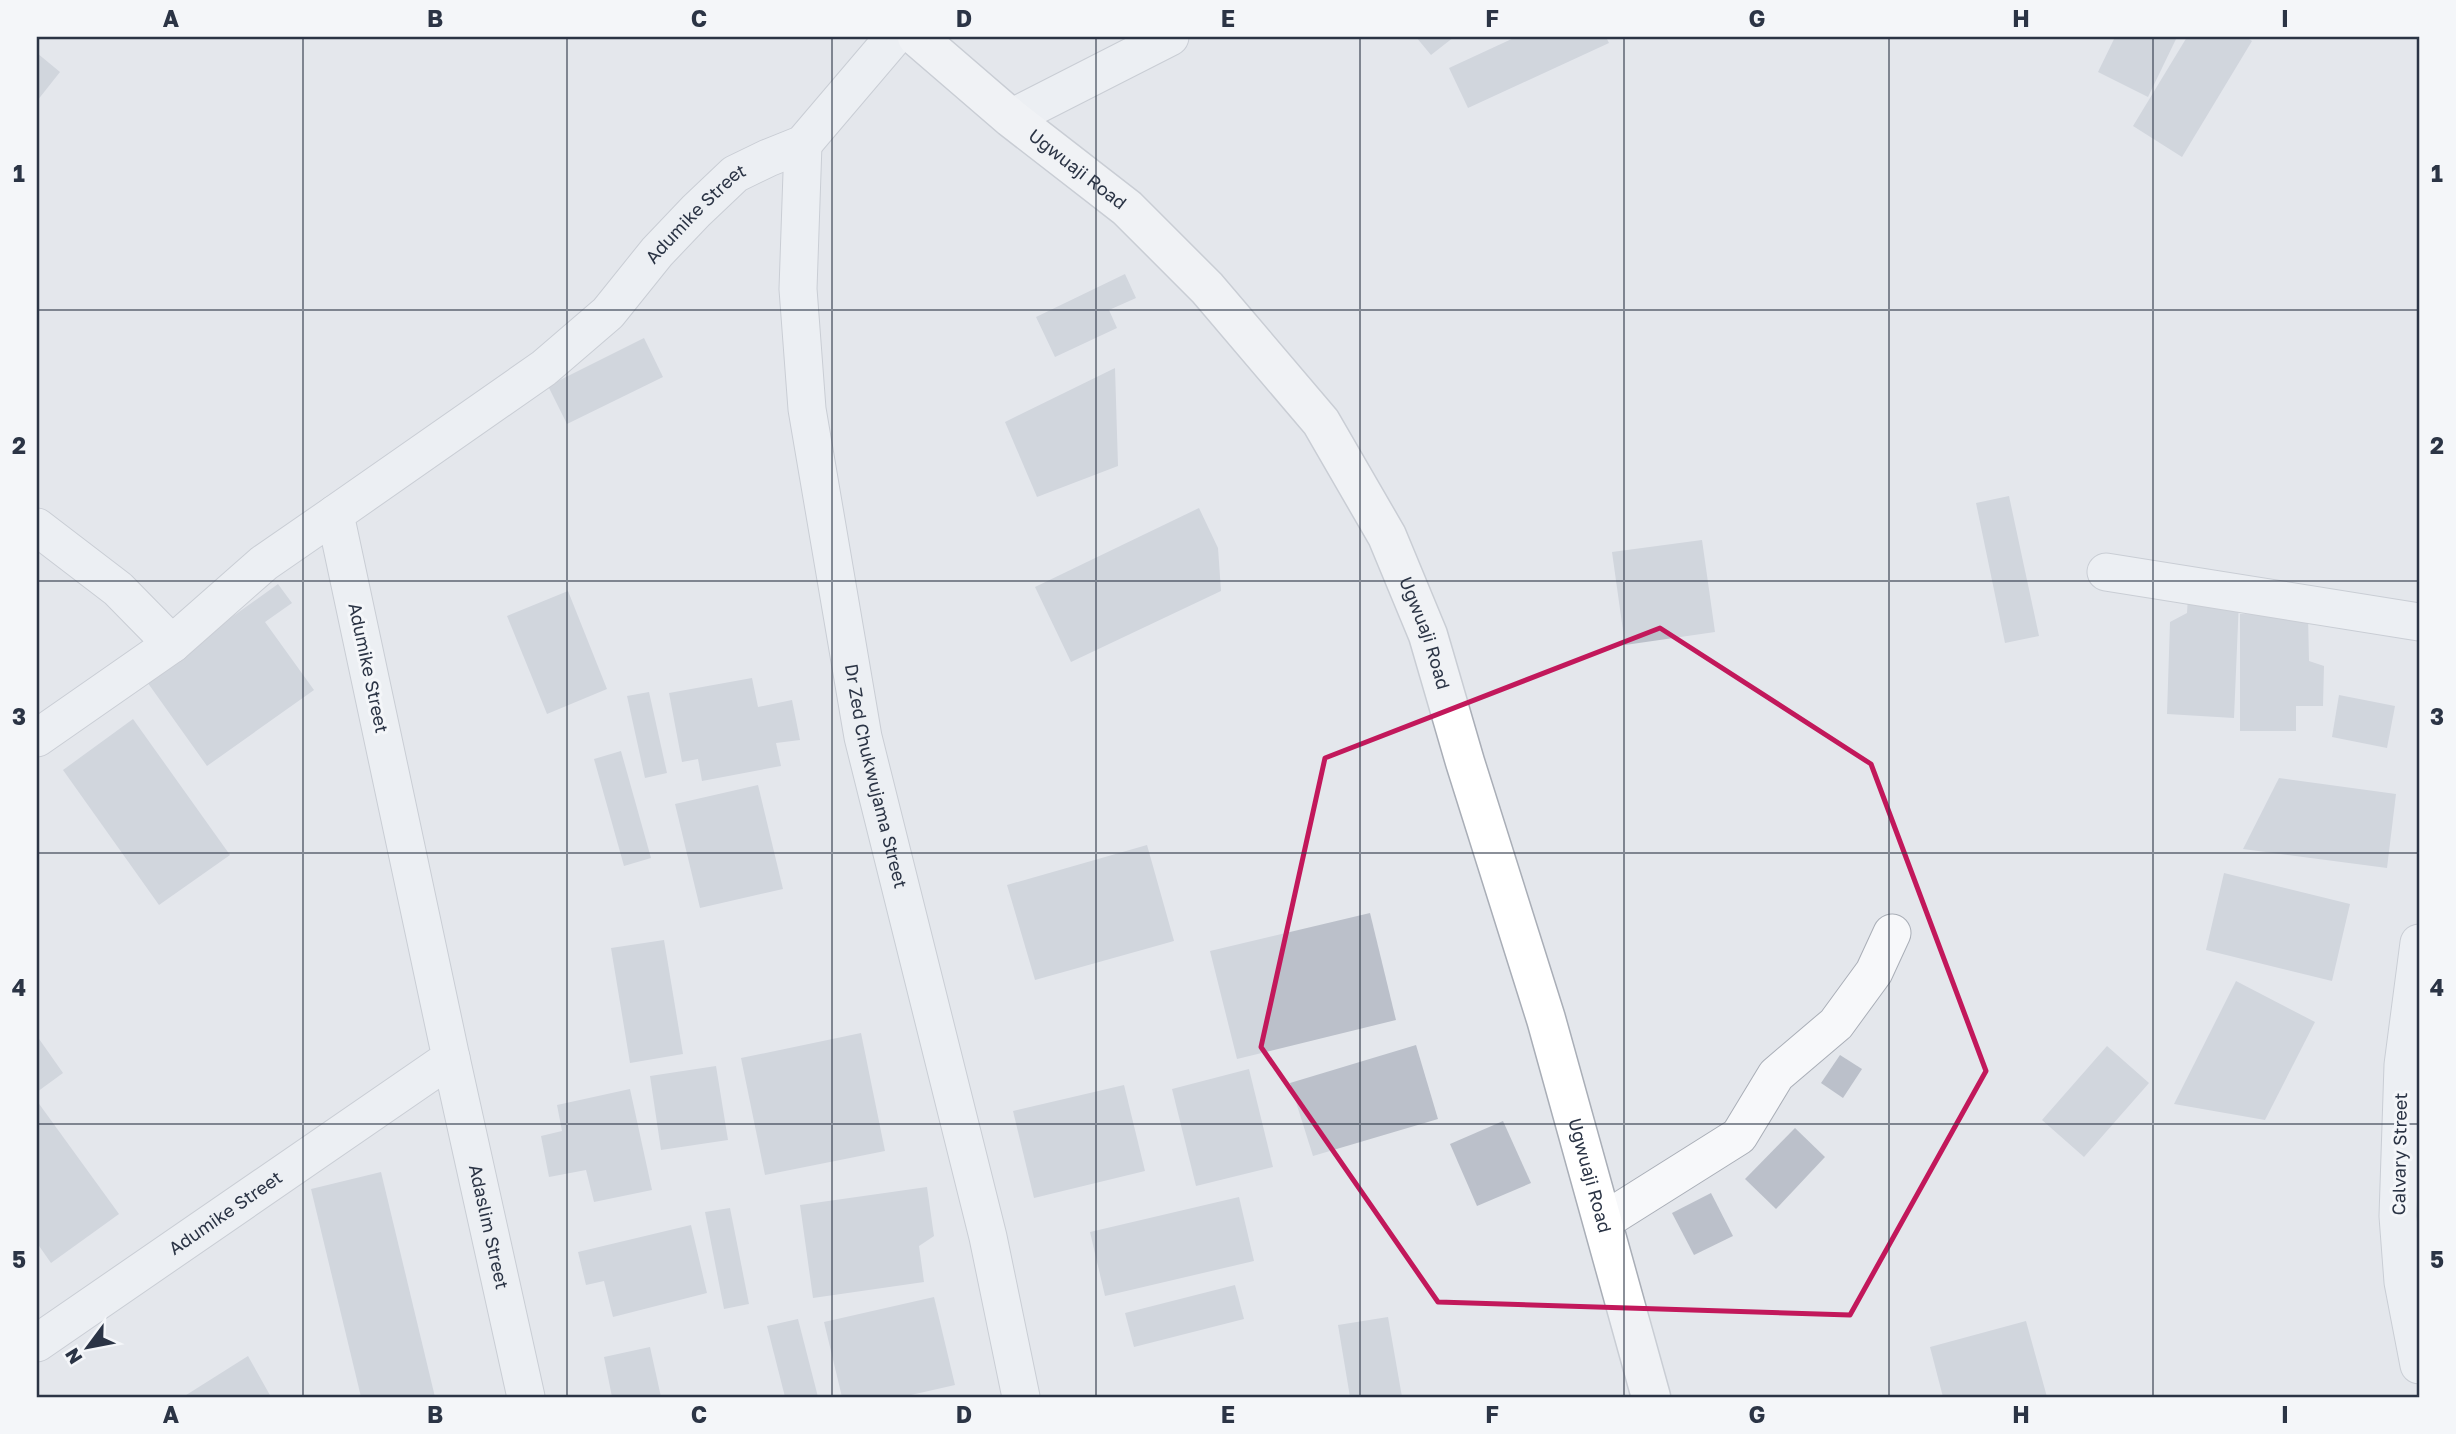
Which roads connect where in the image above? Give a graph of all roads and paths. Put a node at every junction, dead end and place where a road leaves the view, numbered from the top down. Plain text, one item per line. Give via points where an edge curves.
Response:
1 (894, 37) edge
2 (917, 37) edge
3 (1170, 37) edge
4 (1011, 118) junction
5 (803, 144) junction
6 (335, 514) junction
7 (37, 527) edge
8 (2106, 572) dead end
9 (2419, 622) edge
10 (172, 644) junction
11 (37, 738) edge
12 (1892, 933) dead end
13 (2419, 943) edge
14 (451, 1058) junction
15 (1604, 1221) junction
16 (37, 1343) edge
17 (2419, 1364) edge
18 (526, 1397) edge
19 (1021, 1397) edge
20 (1651, 1397) edge

1 - 5 street, Adumike Street
2 - 4 main road, Ugwuaji Road
3 - 4 street
4 - 15 main road, Ugwuaji Road via 1127,208 1207,288 1321,422 1387,536 1428,635
5 - 6 street, Adumike Street via 735,174 657,252 608,313 544,368
5 - 19 street, Dr Zed Chukwujama Street via 798,289 807,409 861,723 988,1237
6 - 10 street via 264,564
6 - 14 street, Adumike Street
7 - 10 street via 118,589
8 - 9 street
10 - 11 street
12 - 15 street via 1874,972 1836,1024 1776,1075 1739,1136
13 - 17 street, Calvary Street via 2403,1065 2398,1216 2403,1282
14 - 16 street, Adumike Street
14 - 18 street, Adaslim Street
15 - 20 main road, Ugwuaji Road

